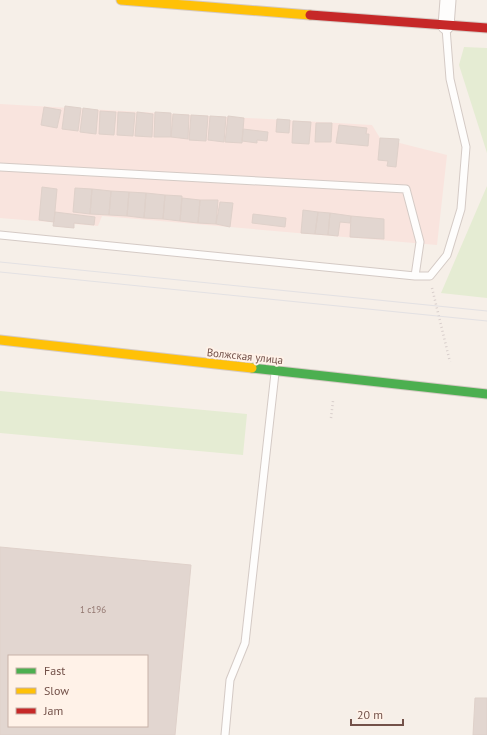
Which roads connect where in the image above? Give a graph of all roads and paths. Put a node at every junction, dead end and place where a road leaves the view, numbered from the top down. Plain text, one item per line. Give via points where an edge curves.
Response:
1 (121, 0) edge
2 (448, 0) edge
3 (146, 1) edge
4 (446, 26) junction
5 (487, 28) edge
6 (0, 167) edge
7 (0, 235) edge
8 (415, 276) junction
9 (430, 276) junction
10 (0, 340) edge
11 (450, 362) dead end
12 (275, 371) junction
13 (487, 394) edge
14 (333, 401) dead end
15 (331, 418) dead end
16 (225, 735) edge

1 - 3 main road
2 - 4 street
3 - 4 main road
4 - 5 main road
4 - 9 lane via 450,80 466,147 461,209 447,255
6 - 8 lane via 406,189 420,242
7 - 8 lane
8 - 9 lane
9 - 11 path
10 - 12 main road, Волжская улица
12 - 13 main road, Волжская улица
12 - 16 lane via 245,643 230,680
14 - 15 path

